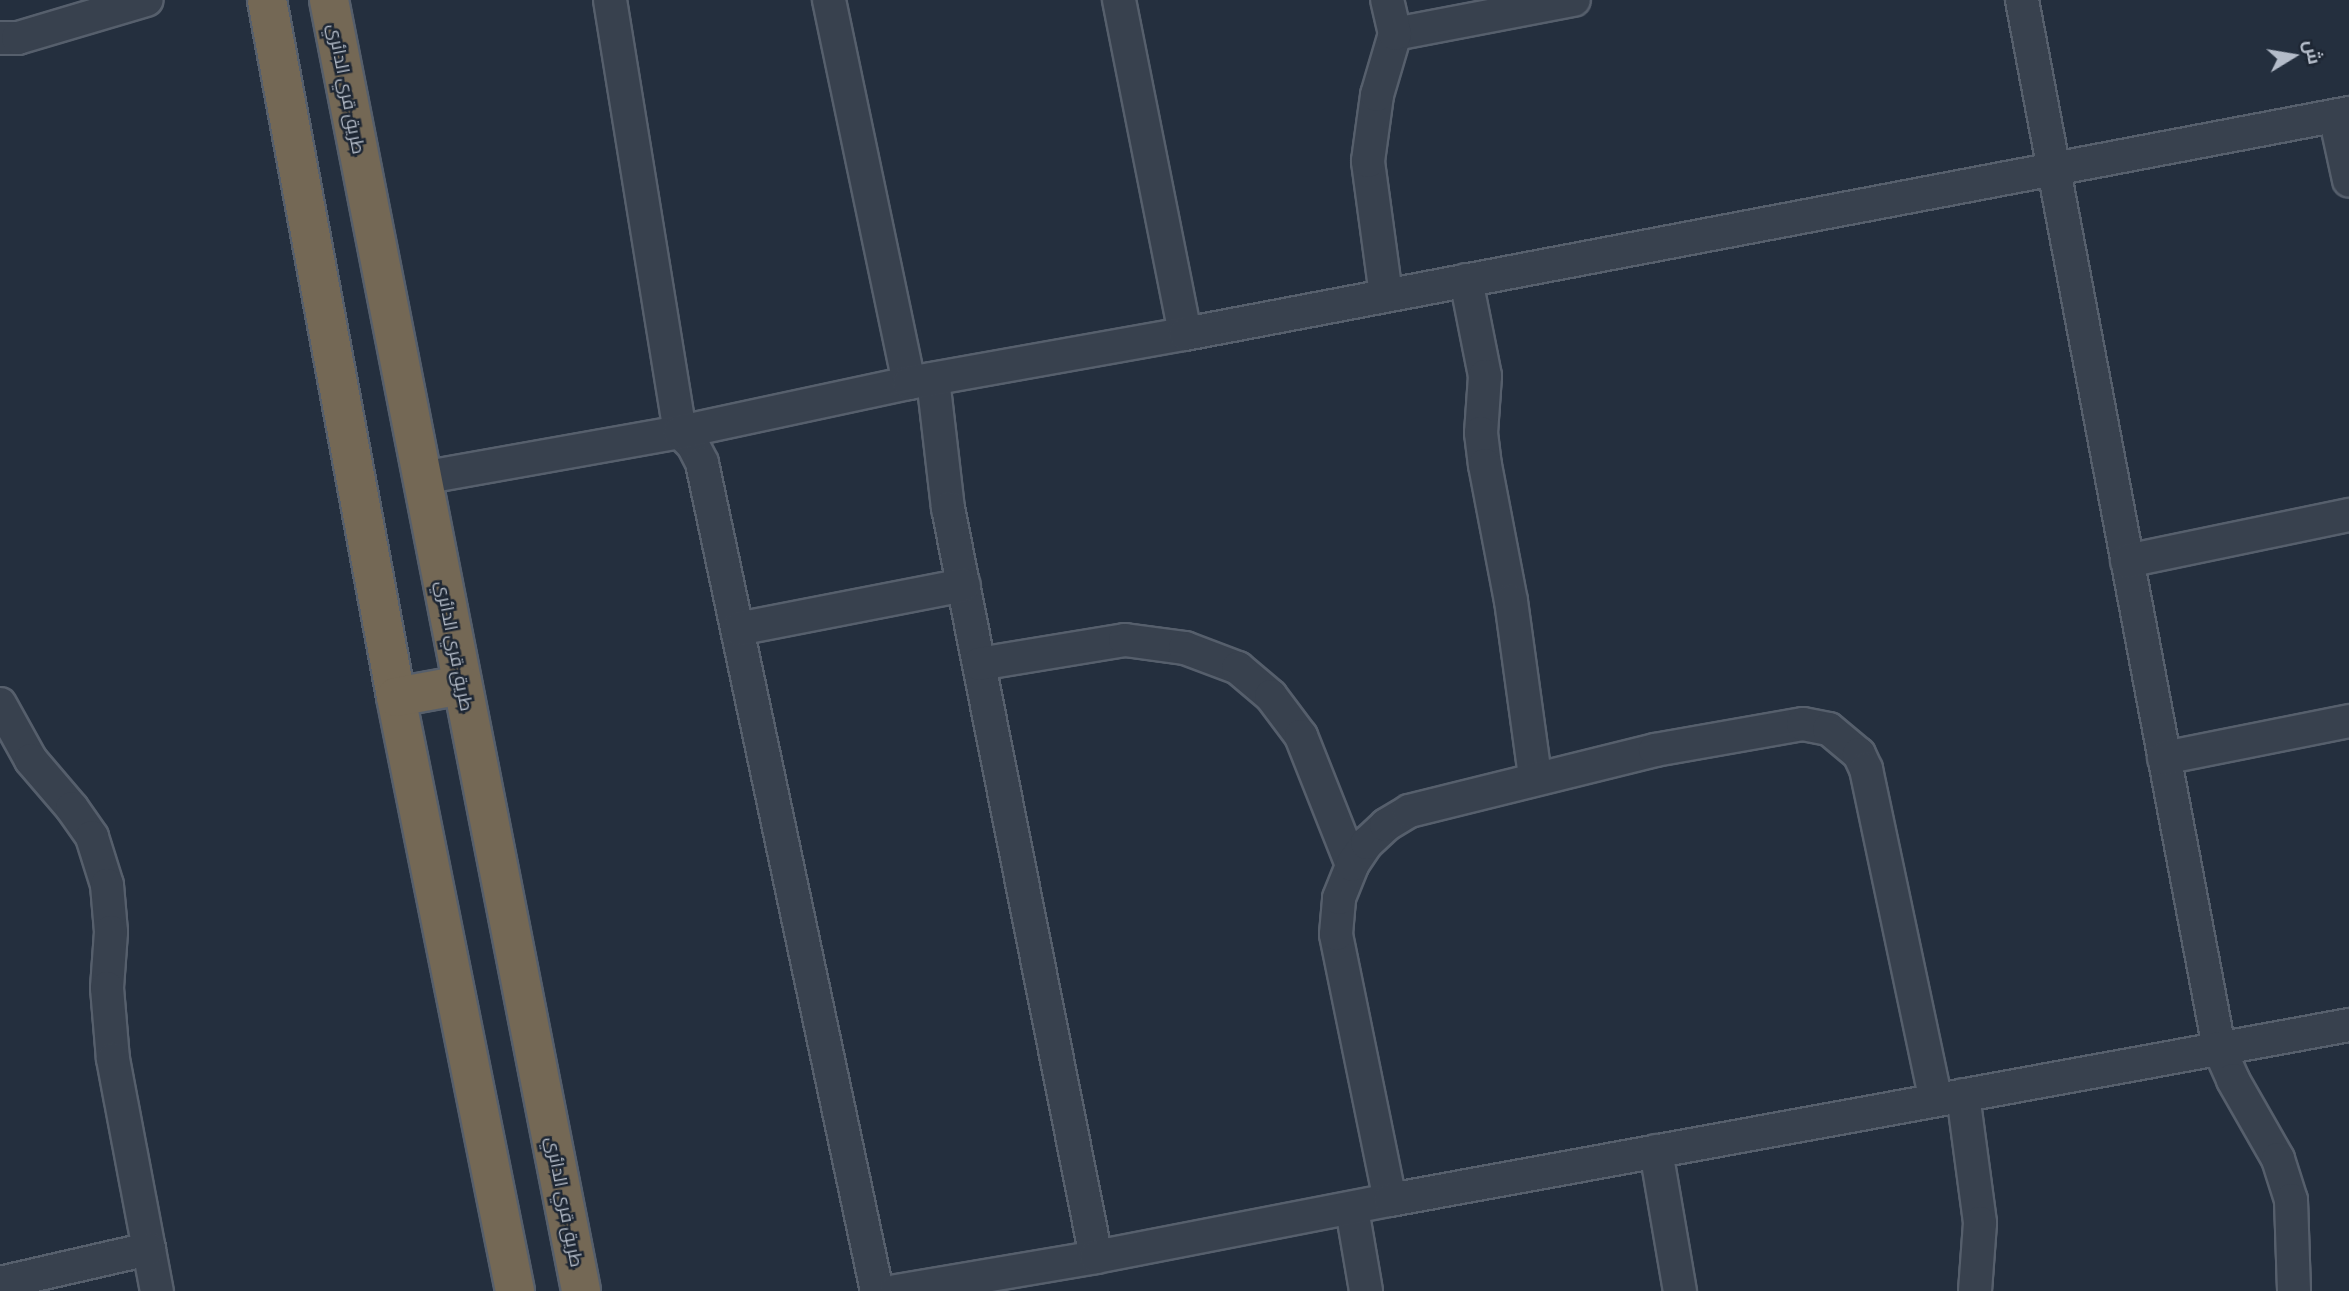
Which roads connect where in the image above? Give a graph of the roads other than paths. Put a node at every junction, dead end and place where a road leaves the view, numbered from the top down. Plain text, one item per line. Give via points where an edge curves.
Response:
1 (146, 0) edge
2 (267, 0) edge
3 (329, 0) edge
4 (610, 0) edge
5 (829, 0) edge
6 (1119, 0) edge
7 (1387, 0) edge
8 (1574, 0) edge
9 (2022, 0) edge
10 (1395, 34) junction
11 (0, 38) edge
12 (2342, 114) edge
13 (2052, 169) junction
14 (2349, 180) edge
15 (1466, 279) junction
16 (1386, 295) junction
17 (1185, 334) junction
18 (921, 381) junction
19 (680, 432) junction
20 (422, 478) junction
21 (2349, 515) edge
22 (2127, 561) junction
23 (964, 585) junction
24 (738, 629) junction
25 (979, 664) junction
26 (462, 685) junction
27 (396, 697) junction
28 (5, 721) edge
29 (2349, 721) edge
30 (2164, 758) junction
31 (1535, 777) junction
32 (1352, 866) junction
33 (2349, 1025) edge
34 (2219, 1048) junction
35 (1950, 1098) junction
36 (1656, 1151) junction
37 (1390, 1200) junction
38 (1352, 1209) junction
39 (149, 1249) junction
40 (1096, 1257) junction
41 (0, 1283) edge
42 (157, 1291) edge
43 (515, 1291) edge
44 (581, 1291) edge
45 (877, 1291) edge
46 (896, 1291) edge
47 (1366, 1291) edge
48 (1680, 1291) edge
49 (1975, 1291) edge
50 (2294, 1291) edge

1 - 11 street via 18,38
2 - 27 highway
3 - 20 highway, طريق قري الدائري
4 - 19 street
5 - 18 street
6 - 17 street
7 - 10 street
8 - 10 street
9 - 13 street
10 - 16 street via 1377,95 1368,161
12 - 13 street
12 - 14 street
13 - 15 street
13 - 22 street
15 - 16 street
15 - 31 street via 1485,376 1481,433 1485,465 1511,601
16 - 17 street
17 - 18 street
18 - 19 street
18 - 23 street
19 - 20 street
19 - 24 street via 702,463
20 - 26 highway, طريق قري الدائري
21 - 22 street
22 - 30 street
23 - 24 street
23 - 25 street
24 - 45 street
25 - 32 street via 1125,640 1185,648 1238,668 1271,696 1300,736
25 - 40 street
26 - 27 highway
26 - 44 highway, طريق قري الدائري
27 - 43 highway
28 - 39 street via 92,837 107,885 111,932 107,988 113,1059
29 - 30 street
30 - 34 street
31 - 32 street via 1409,811 1377,834
31 - 35 street via 1803,724 1829,729 1850,743 1866,769
32 - 37 street via 1339,898 1336,934
33 - 34 street
34 - 35 street
34 - 50 street via 2278,1159 2291,1200
35 - 36 street
35 - 49 street via 1980,1223
36 - 37 street
36 - 48 street
37 - 38 street
38 - 40 street
38 - 47 street
39 - 41 street
39 - 42 street
40 - 46 street

